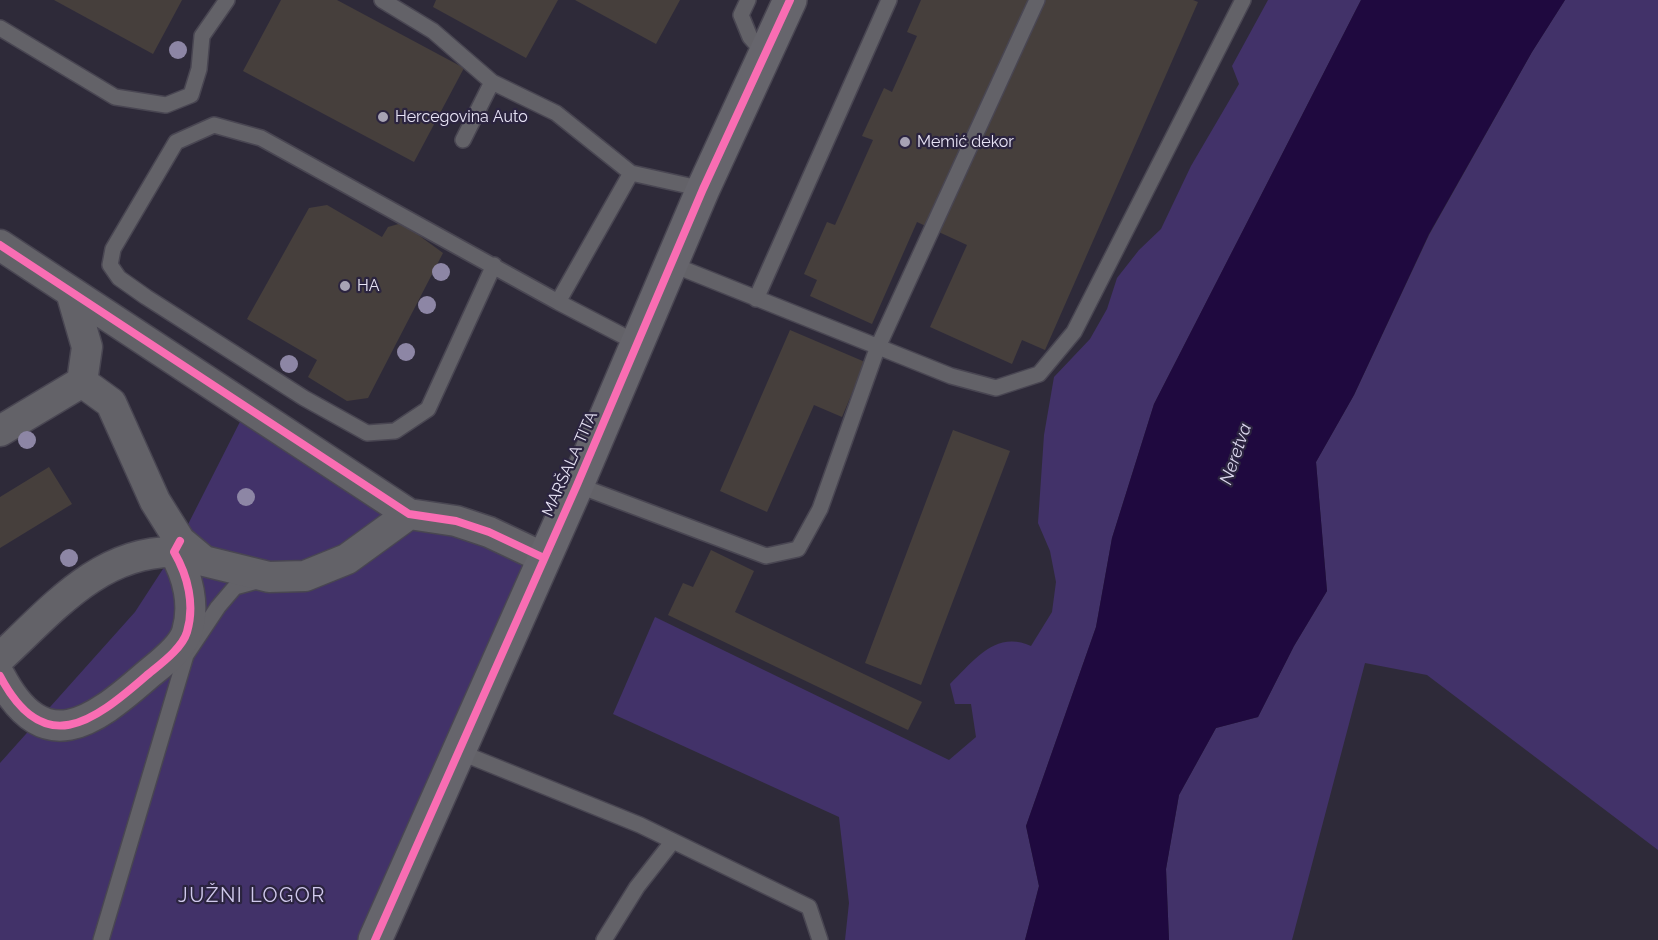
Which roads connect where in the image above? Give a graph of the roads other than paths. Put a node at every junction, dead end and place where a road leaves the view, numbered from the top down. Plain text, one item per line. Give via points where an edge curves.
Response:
1 (227, 0) edge
2 (382, 0) edge
3 (748, 0) edge
4 (790, 0) edge
5 (889, 0) edge
6 (1037, 0) edge
7 (1243, 0) edge
8 (0, 28) edge
9 (765, 54) junction
10 (492, 82) junction
11 (463, 140) dead end
12 (631, 173) junction
13 (703, 189) junction
14 (0, 245) edge
15 (671, 264) junction
16 (494, 265) junction
17 (71, 292) junction
18 (756, 299) junction
19 (558, 302) junction
20 (637, 343) junction
21 (877, 349) junction
22 (82, 382) junction
23 (0, 431) edge
24 (577, 485) junction
25 (409, 514) junction
26 (177, 547) junction
27 (542, 557) junction
28 (269, 577) junction
29 (186, 645) junction
30 (0, 658) edge
31 (0, 676) edge
32 (457, 751) junction
33 (673, 841) junction
34 (101, 940) edge
35 (375, 940) edge
36 (604, 940) edge
37 (820, 940) edge

1 - 8 lane via 202,36 199,69 190,95 166,105 115,97
2 - 10 lane via 433,30
3 - 9 lane via 741,15 750,37
4 - 9 street, MARŠALA TITA
5 - 18 lane
6 - 21 lane
7 - 21 lane via 1074,332 1038,374 996,388
9 - 13 street, MARŠALA TITA
10 - 11 lane
10 - 12 lane via 556,113
12 - 13 lane
12 - 19 lane
13 - 15 street, MARŠALA TITA
14 - 17 street
15 - 18 lane
15 - 20 street, MARŠALA TITA
16 - 16 lane via 261,138 214,125 176,142 113,249 110,265 119,279 146,297 304,398 367,433 395,431 429,409
16 - 19 lane
17 - 22 street via 87,347
17 - 25 street
18 - 21 lane
19 - 20 lane
20 - 24 street, MARŠALA TITA
21 - 24 lane via 820,509 798,549 766,556
22 - 23 street
22 - 26 street via 111,403
24 - 27 street, MARŠALA TITA
25 - 27 street via 456,521
25 - 28 street via 347,559 304,576
26 - 28 street via 204,561
26 - 29 street via 191,607
26 - 30 street via 132,556 97,572 74,588
27 - 32 street, MARŠALA TITA
28 - 29 lane via 235,587
29 - 31 street via 175,649 129,691 92,717 67,727 44,725 28,716
29 - 34 lane
32 - 33 lane
32 - 35 street, MARŠALA TITA
33 - 36 lane via 637,887
33 - 37 lane via 809,907

